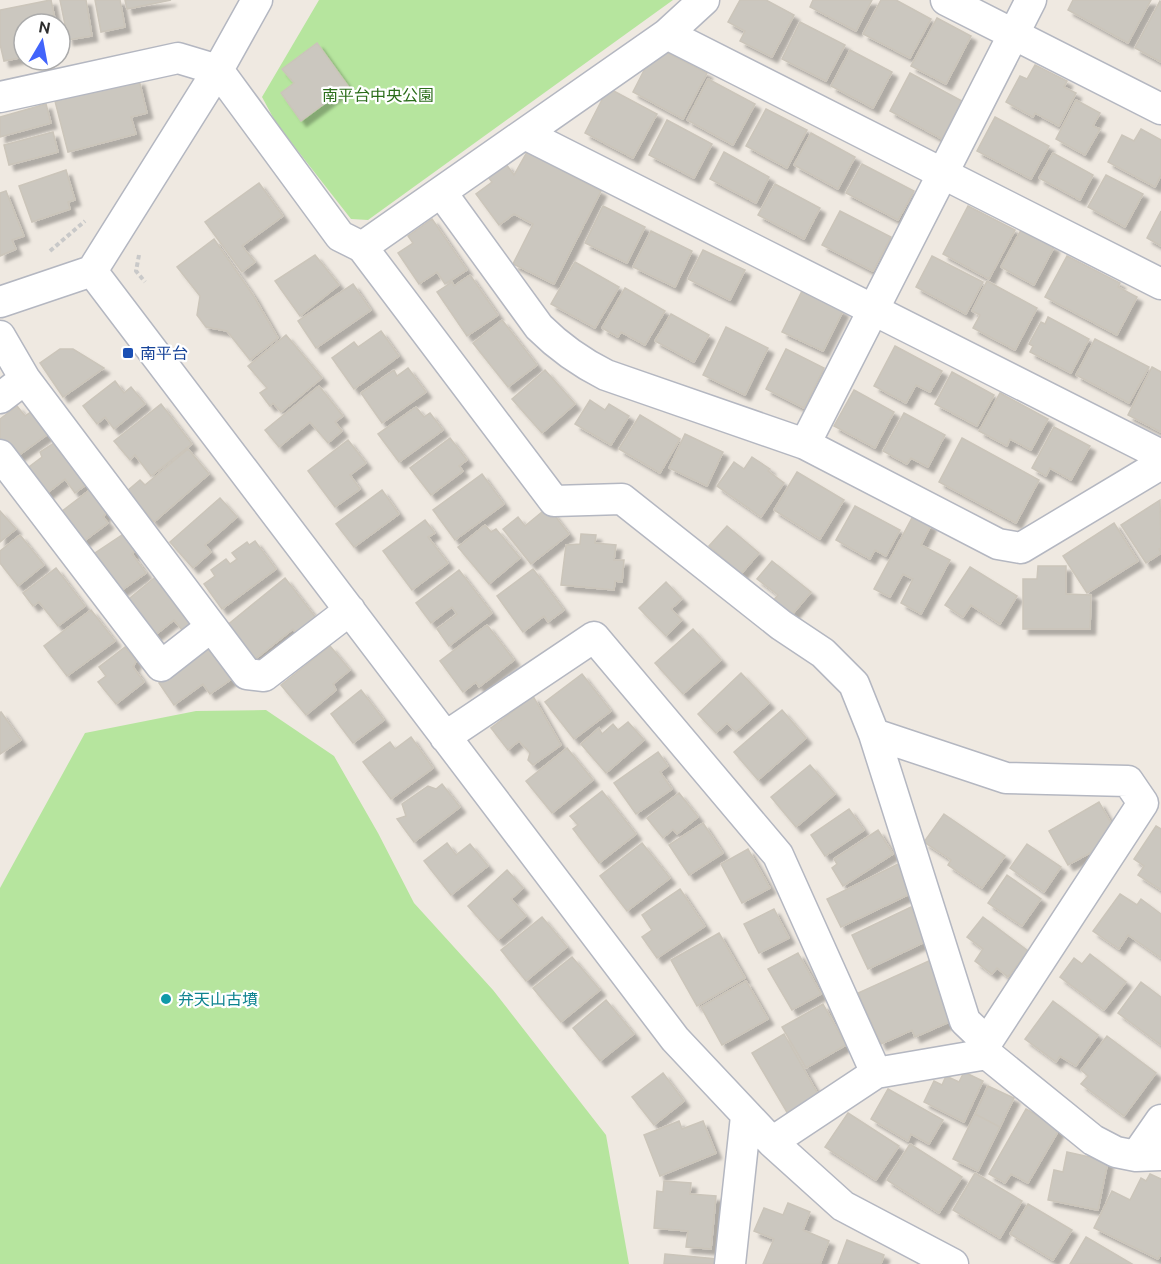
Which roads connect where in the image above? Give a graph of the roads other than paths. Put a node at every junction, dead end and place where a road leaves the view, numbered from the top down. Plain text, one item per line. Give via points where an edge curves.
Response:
1 (257, 0) edge
2 (704, 0) edge
3 (946, 0) edge
4 (1031, 0) edge
5 (667, 34) junction
6 (1013, 34) junction
7 (218, 70) junction
8 (0, 97) edge
9 (1161, 109) edge
10 (525, 134) junction
11 (942, 173) junction
12 (441, 192) junction
13 (362, 247) junction
14 (92, 271) junction
15 (1161, 284) edge
16 (0, 302) edge
17 (873, 310) junction
18 (0, 336) edge
19 (25, 379) junction
20 (0, 398) edge
21 (805, 444) junction
22 (0, 455) edge
23 (1161, 455) edge
24 (1161, 464) edge
25 (350, 610) junction
26 (211, 627) junction
27 (874, 734) junction
28 (445, 737) junction
29 (987, 1048) junction
30 (876, 1073) junction
31 (746, 1116) junction
32 (1161, 1120) edge
33 (772, 1142) junction
34 (1148, 1156) edge
35 (730, 1264) edge
36 (953, 1264) edge

1 - 7 street
2 - 5 street
3 - 6 street
4 - 6 street
5 - 10 street
5 - 11 street
6 - 9 street
6 - 11 street
7 - 8 street via 178,58
7 - 13 street via 340,236
7 - 14 street
10 - 12 street
10 - 17 street
11 - 15 street
11 - 17 street
12 - 13 street
12 - 21 street via 539,327 570,354 606,375
13 - 27 street via 554,501 622,499 781,625 823,653 854,684
14 - 16 street
14 - 25 street
17 - 21 street
17 - 23 street
18 - 19 street
19 - 20 street
19 - 26 street
21 - 24 street via 998,544 1021,548
22 - 26 street via 161,666
25 - 26 street via 264,676 247,674
25 - 28 street
27 - 29 street via 965,1021
27 - 29 street via 1006,778 1128,782 1143,803
28 - 30 street via 594,637 778,855
28 - 31 street via 675,1039
29 - 30 street
29 - 34 street via 1093,1140 1116,1152
30 - 33 street
31 - 33 street
31 - 35 street
32 - 34 street
33 - 36 street via 843,1206

